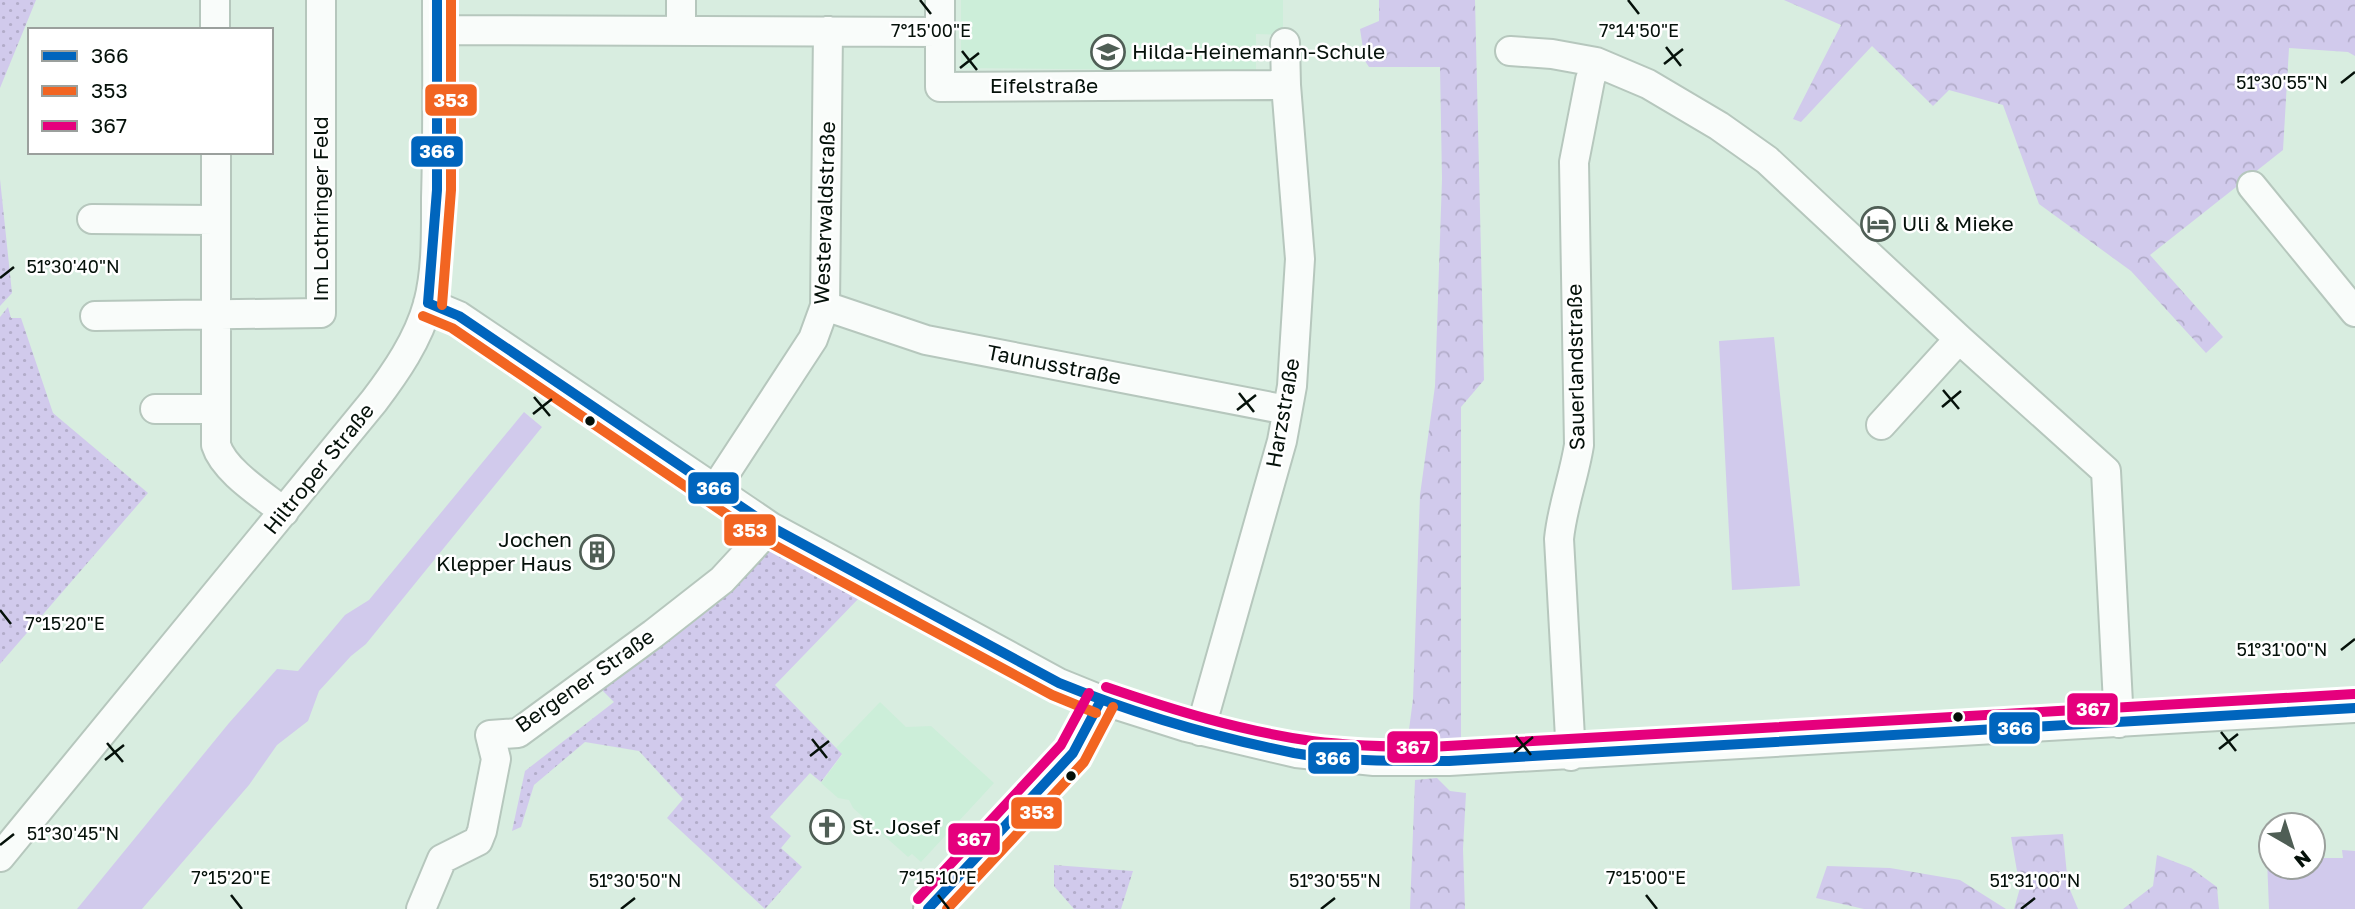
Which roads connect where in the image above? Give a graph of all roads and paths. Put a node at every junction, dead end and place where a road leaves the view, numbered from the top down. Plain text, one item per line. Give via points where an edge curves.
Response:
1 (215, 0) edge
2 (321, 0) edge
3 (437, 0) edge
4 (681, 0) edge
5 (940, 0) edge
6 (215, 28) edge
7 (437, 30) junction
8 (681, 31) junction
9 (828, 32) junction
10 (940, 32) junction
11 (1285, 43) dead end
12 (1510, 51) dead end
13 (1596, 62) junction
14 (1286, 85) junction
15 (216, 154) edge
16 (2252, 186) dead end
17 (92, 219) dead end
18 (214, 220) junction
19 (428, 303) junction
20 (825, 306) junction
21 (2355, 312) edge
22 (95, 316) dead end
23 (216, 316) junction
24 (1959, 339) junction
25 (155, 409) dead end
26 (216, 409) junction
27 (1287, 410) junction
28 (1881, 425) dead end
29 (715, 489) junction
30 (284, 512) junction
31 (771, 527) junction
32 (1101, 700) junction
33 (2355, 708) edge
34 (2119, 723) junction
35 (1200, 732) junction
36 (1571, 756) junction
37 (0, 857) edge
38 (421, 909) edge
39 (928, 909) edge

1 - 6 street
2 - 23 street, Im Lothringer Feld via 321,313
3 - 7 street, Hiltroper Straße
4 - 8 street
5 - 10 street
7 - 8 street
7 - 19 street, Hiltroper Straße via 435,239
8 - 9 street
9 - 10 street
9 - 20 street, Westerwaldstraße
10 - 14 street, Eifelstraße via 940,87
11 - 14 street, Harzstraße
12 - 13 street
13 - 24 street via 1648,84 1767,160
13 - 36 street, Sauerlandstraße via 1574,162 1579,445 1559,540
14 - 27 street, Harzstraße via 1300,259
15 - 18 street
16 - 21 street
17 - 18 street
18 - 23 street
19 - 29 street via 459,316
19 - 30 street, Hiltroper Straße via 414,340 391,379
20 - 27 street, Taunusstraße via 926,340
20 - 29 street, Westerwaldstraße via 813,339
22 - 23 street, Im Lothringer Feld
23 - 26 street
24 - 28 street
24 - 34 street via 2106,471
25 - 26 street
26 - 30 street via 219,457
27 - 35 street, Harzstraße
29 - 31 street
30 - 37 street, Hiltroper Straße
31 - 32 street via 1059,682
31 - 38 street, Bergener Straße via 722,580 653,634 518,733 490,735 496,759 482,831 478,841 442,859
32 - 35 street
32 - 39 street via 1073,753
33 - 34 street
34 - 36 street
35 - 36 street via 1296,753 1374,761

